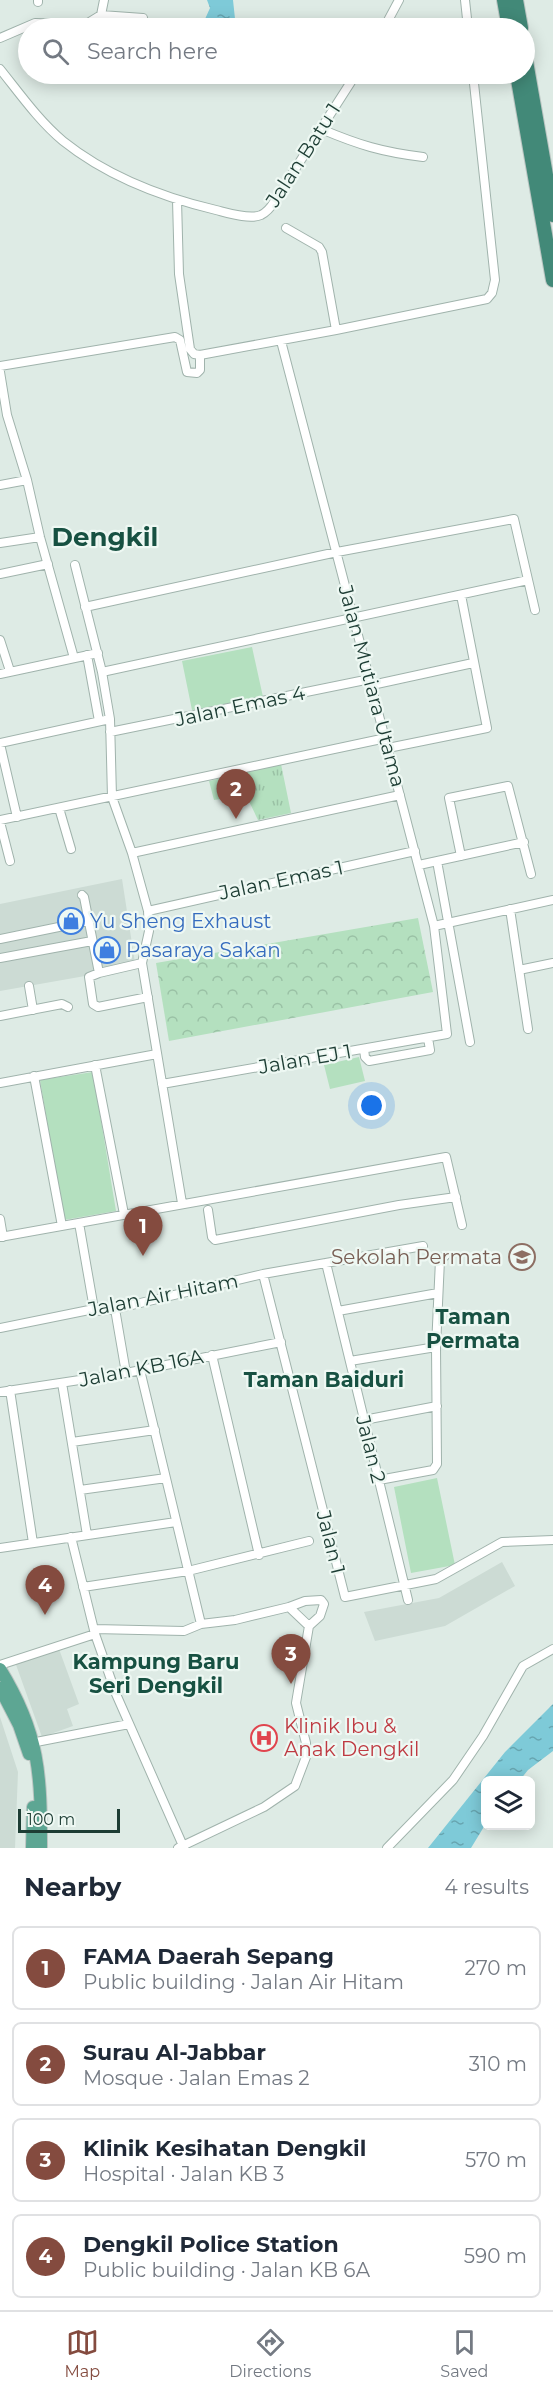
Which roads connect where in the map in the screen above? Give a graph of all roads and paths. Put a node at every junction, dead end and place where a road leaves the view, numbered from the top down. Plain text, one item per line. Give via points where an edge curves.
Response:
1 (104, 0) edge
2 (399, 0) edge
3 (465, 0) edge
4 (504, 0) edge
5 (516, 0) edge
6 (100, 15) junction
7 (96, 18) edge
8 (143, 18) dead end
9 (389, 18) edge
10 (467, 18) edge
11 (507, 18) edge
12 (519, 18) edge
13 (18, 30) edge
14 (0, 38) edge
15 (0, 69) edge
16 (350, 84) edge
17 (474, 84) edge
18 (519, 84) edge
19 (531, 84) edge
20 (321, 129) junction
21 (423, 158) dead end
22 (177, 200) junction
23 (553, 215) edge
24 (286, 228) dead end
25 (553, 280) edge
26 (336, 330) junction
27 (281, 340) junction
28 (200, 355) junction
29 (0, 366) edge
30 (0, 372) edge
31 (4, 416) edge
32 (27, 480) junction
33 (0, 485) edge
34 (40, 537) junction
35 (0, 543) edge
36 (337, 552) junction
37 (48, 564) junction
38 (75, 565) dead end
39 (0, 574) edge
40 (528, 580) junction
41 (461, 595) junction
42 (85, 607) junction
43 (535, 610) dead end
44 (354, 619) junction
45 (0, 640) edge
46 (98, 653) junction
47 (87, 655) junction
48 (74, 658) junction
49 (473, 663) junction
50 (10, 671) junction
51 (102, 672) junction
52 (0, 674) edge
53 (371, 682) junction
54 (110, 719) junction
55 (99, 721) junction
56 (110, 732) junction
57 (386, 738) junction
58 (0, 744) edge
59 (388, 748) junction
60 (400, 795) junction
61 (112, 797) junction
62 (59, 808) junction
63 (16, 817) junction
64 (0, 821) edge
65 (524, 842) junction
66 (71, 849) dead end
67 (415, 850) junction
68 (132, 853) junction
69 (461, 856) junction
70 (10, 861) dead end
71 (437, 861) junction
72 (419, 865) junction
73 (531, 874) dead end
74 (82, 895) dead end
75 (553, 900) edge
76 (510, 909) junction
77 (148, 911) junction
78 (88, 921) junction
79 (449, 923) junction
80 (434, 926) junction
81 (0, 939) edge
82 (92, 941) junction
83 (0, 958) edge
84 (142, 963) junction
85 (553, 963) edge
86 (519, 970) junction
87 (99, 973) junction
88 (29, 986) dead end
89 (148, 997) junction
90 (68, 1007) dead end
91 (33, 1010) junction
92 (0, 1016) edge
93 (528, 1029) dead end
94 (447, 1034) joint
95 (428, 1038) junction
96 (470, 1042) dead end
97 (363, 1049) junction
98 (157, 1054) junction
99 (95, 1065) junction
100 (34, 1076) junction
101 (0, 1083) edge
102 (162, 1084) junction
103 (456, 1197) junction
104 (182, 1203) junction
105 (208, 1209) dead end
106 (124, 1214) junction
107 (0, 1219) edge
108 (79, 1222) junction
109 (462, 1225) dead end
110 (62, 1226) junction
111 (2, 1237) edge
112 (423, 1246) dead end
113 (445, 1256) dead end
114 (326, 1263) junction
115 (263, 1274) junction
116 (438, 1293) junction
117 (115, 1308) junction
118 (94, 1309) junction
119 (338, 1311) junction
120 (0, 1328) edge
121 (281, 1342) junction
122 (436, 1347) junction
123 (212, 1355) junction
124 (350, 1361) junction
125 (140, 1370) junction
126 (126, 1373) junction
127 (62, 1383) junction
128 (10, 1390) junction
129 (0, 1392) edge
130 (437, 1406) junction
131 (364, 1420) junction
132 (155, 1430) junction
133 (72, 1442) junction
134 (166, 1478) junction
135 (379, 1480) junction
136 (80, 1490) junction
137 (176, 1522) junction
138 (87, 1535) junction
139 (71, 1537) junction
140 (553, 1540) edge
141 (309, 1541) dead end
142 (33, 1543) junction
143 (0, 1548) edge
144 (259, 1555) junction
145 (188, 1571) junction
146 (404, 1584) junction
147 (83, 1587) junction
148 (408, 1600) dead end
149 (290, 1607) junction
150 (201, 1624) junction
151 (309, 1626) junction
152 (94, 1632) junction
153 (553, 1649) edge
154 (0, 1667) edge
155 (0, 1688) edge
156 (129, 1724) junction
157 (29, 1743) junction
158 (182, 1847) edge
159 (32, 1848) edge
160 (41, 1848) edge
161 (387, 1848) edge

1 - 6 street
2 - 9 street
3 - 10 street
4 - 11 highway
5 - 12 highway
6 - 7 street
6 - 8 street
13 - 14 street
15 - 22 street, Jalan Batu 1 via 33,112 62,140 96,165
16 - 20 street, Jalan Batu 1
17 - 26 street via 495,280 492,293 480,302
18 - 25 highway
19 - 23 highway
20 - 21 street via 360,146
20 - 22 street, Jalan Batu 1 via 268,211 259,216 230,214
22 - 28 street via 179,274 190,349
24 - 26 street via 322,252
26 - 27 street
27 - 28 street
27 - 36 street, Jalan Mutiara Utama
28 - 29 street via 200,370 187,372 176,337
30 - 31 street
31 - 32 street
32 - 33 street
32 - 34 street
34 - 35 street
34 - 37 street
36 - 40 street via 514,519
36 - 42 street
36 - 44 street, Jalan Mutiara Utama
37 - 39 street
37 - 48 street
38 - 42 street
40 - 41 street
40 - 43 street
41 - 44 street
41 - 49 street
42 - 46 street
44 - 51 street
44 - 53 street, Jalan Mutiara Utama
45 - 50 street
46 - 47 street
46 - 51 street
47 - 48 street
47 - 55 street
48 - 50 street
49 - 53 street, Jalan Emas 4
49 - 59 street via 487,728
50 - 52 street
51 - 54 street
53 - 56 street, Jalan Emas 4
53 - 57 street, Jalan Mutiara Utama
54 - 55 street
54 - 56 street
55 - 58 street
56 - 61 street
57 - 59 street, Jalan Mutiara Utama
57 - 61 street
58 - 63 street
59 - 60 street, Jalan Mutiara Utama
60 - 67 street, Jalan Mutiara Utama
60 - 68 street
61 - 62 street
61 - 68 street
62 - 63 street
62 - 66 street
63 - 64 street
64 - 70 street
65 - 69 street
65 - 69 street via 506,785 451,796
65 - 73 street
67 - 72 street, Jalan Mutiara Utama
67 - 77 street, Jalan Emas 1
68 - 77 street
69 - 71 street
71 - 72 street
71 - 79 street
72 - 80 street, Jalan Mutiara Utama
74 - 78 street
75 - 76 street
76 - 79 street
76 - 86 street
77 - 84 street via 149,931
78 - 81 street
78 - 82 street
79 - 80 street
79 - 96 street
80 - 94 street, Jalan Mutiara Utama
82 - 83 street
82 - 87 street
84 - 87 street
84 - 89 street
85 - 86 street
86 - 93 street
87 - 89 street via 89,977 93,1004 98,1007
88 - 91 street
89 - 98 street
90 - 91 street via 62,1004
91 - 92 street
94 - 95 street, Jalan EJ 1
95 - 97 street, Jalan EJ 1
95 - 97 street via 430,1050 390,1058 369,1061
97 - 102 street, Jalan EJ 1
98 - 99 street
98 - 102 street
99 - 100 street
99 - 106 street
100 - 101 street
100 - 110 street
102 - 104 street
103 - 104 street via 446,1157
103 - 105 street via 215,1240
103 - 109 street
104 - 106 street
106 - 108 street
107 - 111 street
108 - 110 street
108 - 118 street
110 - 111 street
112 - 114 street, Jalan Air Hitam
113 - 116 street via 440,1260
114 - 115 street, Jalan Air Hitam
114 - 119 street, Jalan 2
115 - 117 street, Jalan Air Hitam
115 - 121 street, Jalan 1
116 - 119 street
116 - 122 street
117 - 118 street, Jalan Air Hitam
117 - 126 street
118 - 120 street, Jalan Air Hitam
119 - 124 street, Jalan 2
121 - 123 street, Jalan KB 16A
121 - 146 street, Jalan 1 via 345,1597
122 - 124 street
122 - 130 street
123 - 125 street, Jalan KB 16A
123 - 144 street
124 - 131 street, Jalan 2
125 - 126 street, Jalan KB 16A
125 - 132 street
126 - 127 street, Jalan KB 16A
127 - 128 street, Jalan KB 16A
127 - 133 street
128 - 129 street, Jalan KB 16A
128 - 142 street
130 - 131 street
130 - 135 street via 437,1464 433,1470
131 - 135 street, Jalan 2
132 - 133 street
132 - 134 street
133 - 136 street
134 - 136 street
134 - 137 street
135 - 146 street, Jalan 2
136 - 138 street
137 - 138 street
137 - 145 street
138 - 139 street
139 - 142 street
139 - 147 street
140 - 146 street, Jalan 1 via 502,1542 436,1579
141 - 144 street
142 - 143 street
144 - 145 street
145 - 147 street
145 - 150 street
146 - 148 street, Jalan 2
147 - 152 street
149 - 150 street
149 - 151 street
149 - 151 street via 321,1600 324,1604 320,1616
150 - 152 street via 184,1631
151 - 158 street via 296,1703 306,1757 295,1786 264,1807
152 - 154 street
152 - 156 street
153 - 161 street via 523,1666 453,1780
154 - 157 main road via 17,1699
155 - 157 main road
156 - 157 street
156 - 158 street
157 - 159 main road
157 - 160 main road via 41,1787

